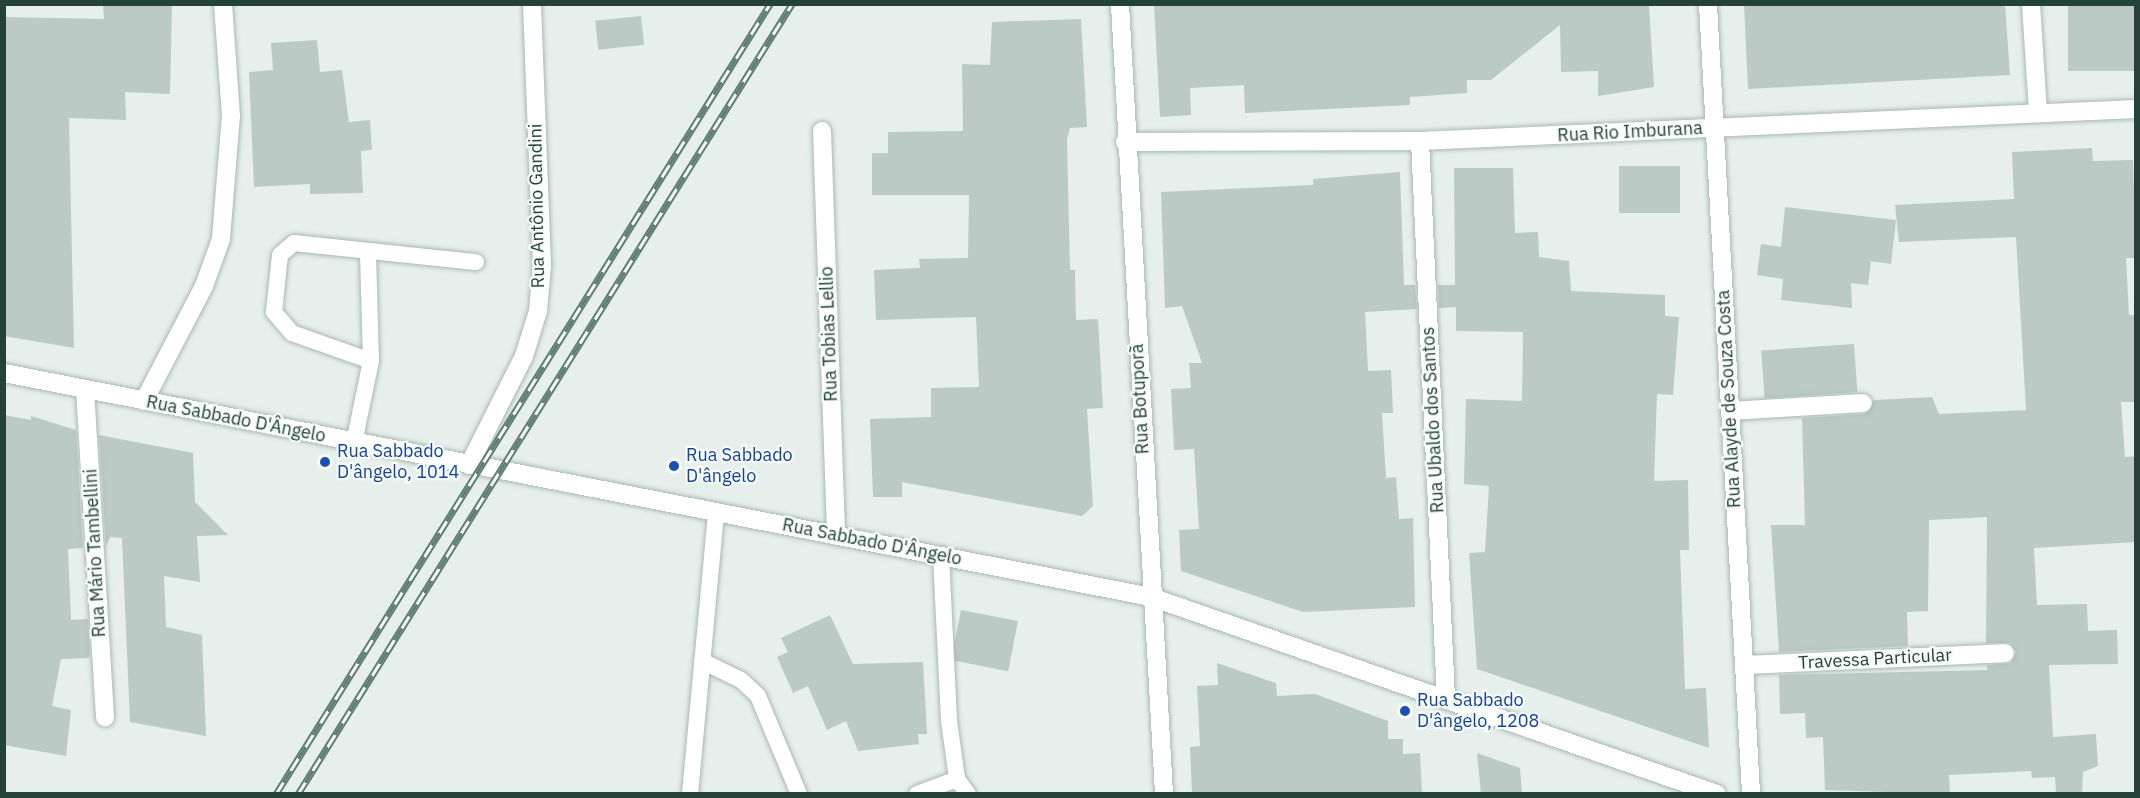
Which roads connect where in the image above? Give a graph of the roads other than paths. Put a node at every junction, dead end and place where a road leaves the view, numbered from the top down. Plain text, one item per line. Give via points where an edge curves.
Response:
1 (223, 4) edge
2 (532, 4) edge
3 (1120, 4) edge
4 (1708, 4) edge
5 (2031, 4) edge
6 (2136, 109) edge
7 (2038, 113) junction
8 (1714, 128) junction
9 (822, 131) dead end
10 (1125, 141) junction
11 (1420, 141) junction
12 (368, 254) junction
13 (476, 262) dead end
14 (371, 361) junction
15 (4, 373) edge
16 (85, 390) junction
17 (144, 401) junction
18 (1863, 403) dead end
19 (1730, 411) junction
20 (354, 443) junction
21 (469, 465) junction
22 (716, 513) junction
23 (836, 536) junction
24 (941, 556) junction
25 (1151, 597) junction
26 (2005, 654) dead end
27 (702, 661) junction
28 (1744, 665) junction
29 (1446, 698) junction
30 (105, 717) dead end
31 (957, 779) junction
32 (690, 794) edge
33 (799, 794) edge
34 (916, 794) edge
35 (968, 794) edge
36 (1164, 794) edge
37 (1717, 794) edge
38 (1751, 794) edge

1 - 17 street via 231,116 221,239 204,286
2 - 21 street, Rua Antônio Gandini via 542,265 537,311 524,356
3 - 10 street, Rua Botuporã
4 - 8 street, Rua Alayde de Souza Costa
5 - 7 street
6 - 7 street, Rua Rio Imburana
7 - 8 street, Rua Rio Imburana
8 - 11 street, Rua Rio Imburana
8 - 19 street, Rua Alayde de Souza Costa
9 - 23 street, Rua Tobias Lellio
10 - 11 street, Rua Rio Imburana
10 - 25 street, Rua Botuporã
11 - 29 street, Rua Ubaldo dos Santos
12 - 13 lane
12 - 14 lane
12 - 14 lane via 294,243 280,255 274,312 292,333
14 - 20 lane
15 - 16 street, Rua Sabbado D'Ângelo
16 - 17 street, Rua Sabbado D'Ângelo
16 - 30 street, Rua Mário Tambellini
17 - 20 street, Rua Sabbado D'Ângelo
18 - 19 street
19 - 28 street, Rua Alayde de Souza Costa
20 - 21 street, Rua Sabbado D'Ângelo
21 - 22 street, Rua Sabbado D'Ângelo
22 - 23 street, Rua Sabbado D'Ângelo
22 - 27 lane
23 - 24 street, Rua Sabbado D'Ângelo
24 - 25 street, Rua Sabbado D'Ângelo
24 - 31 lane via 949,721
25 - 29 street, Rua Sabbado D'Ângelo
25 - 36 street, Rua Botuporã
26 - 28 street, Travessa Particular
27 - 32 lane
27 - 33 lane via 741,680 758,696
28 - 38 street, Rua Alayde de Souza Costa
29 - 37 street, Rua Sabbado D'Ângelo
31 - 34 lane
31 - 35 lane

